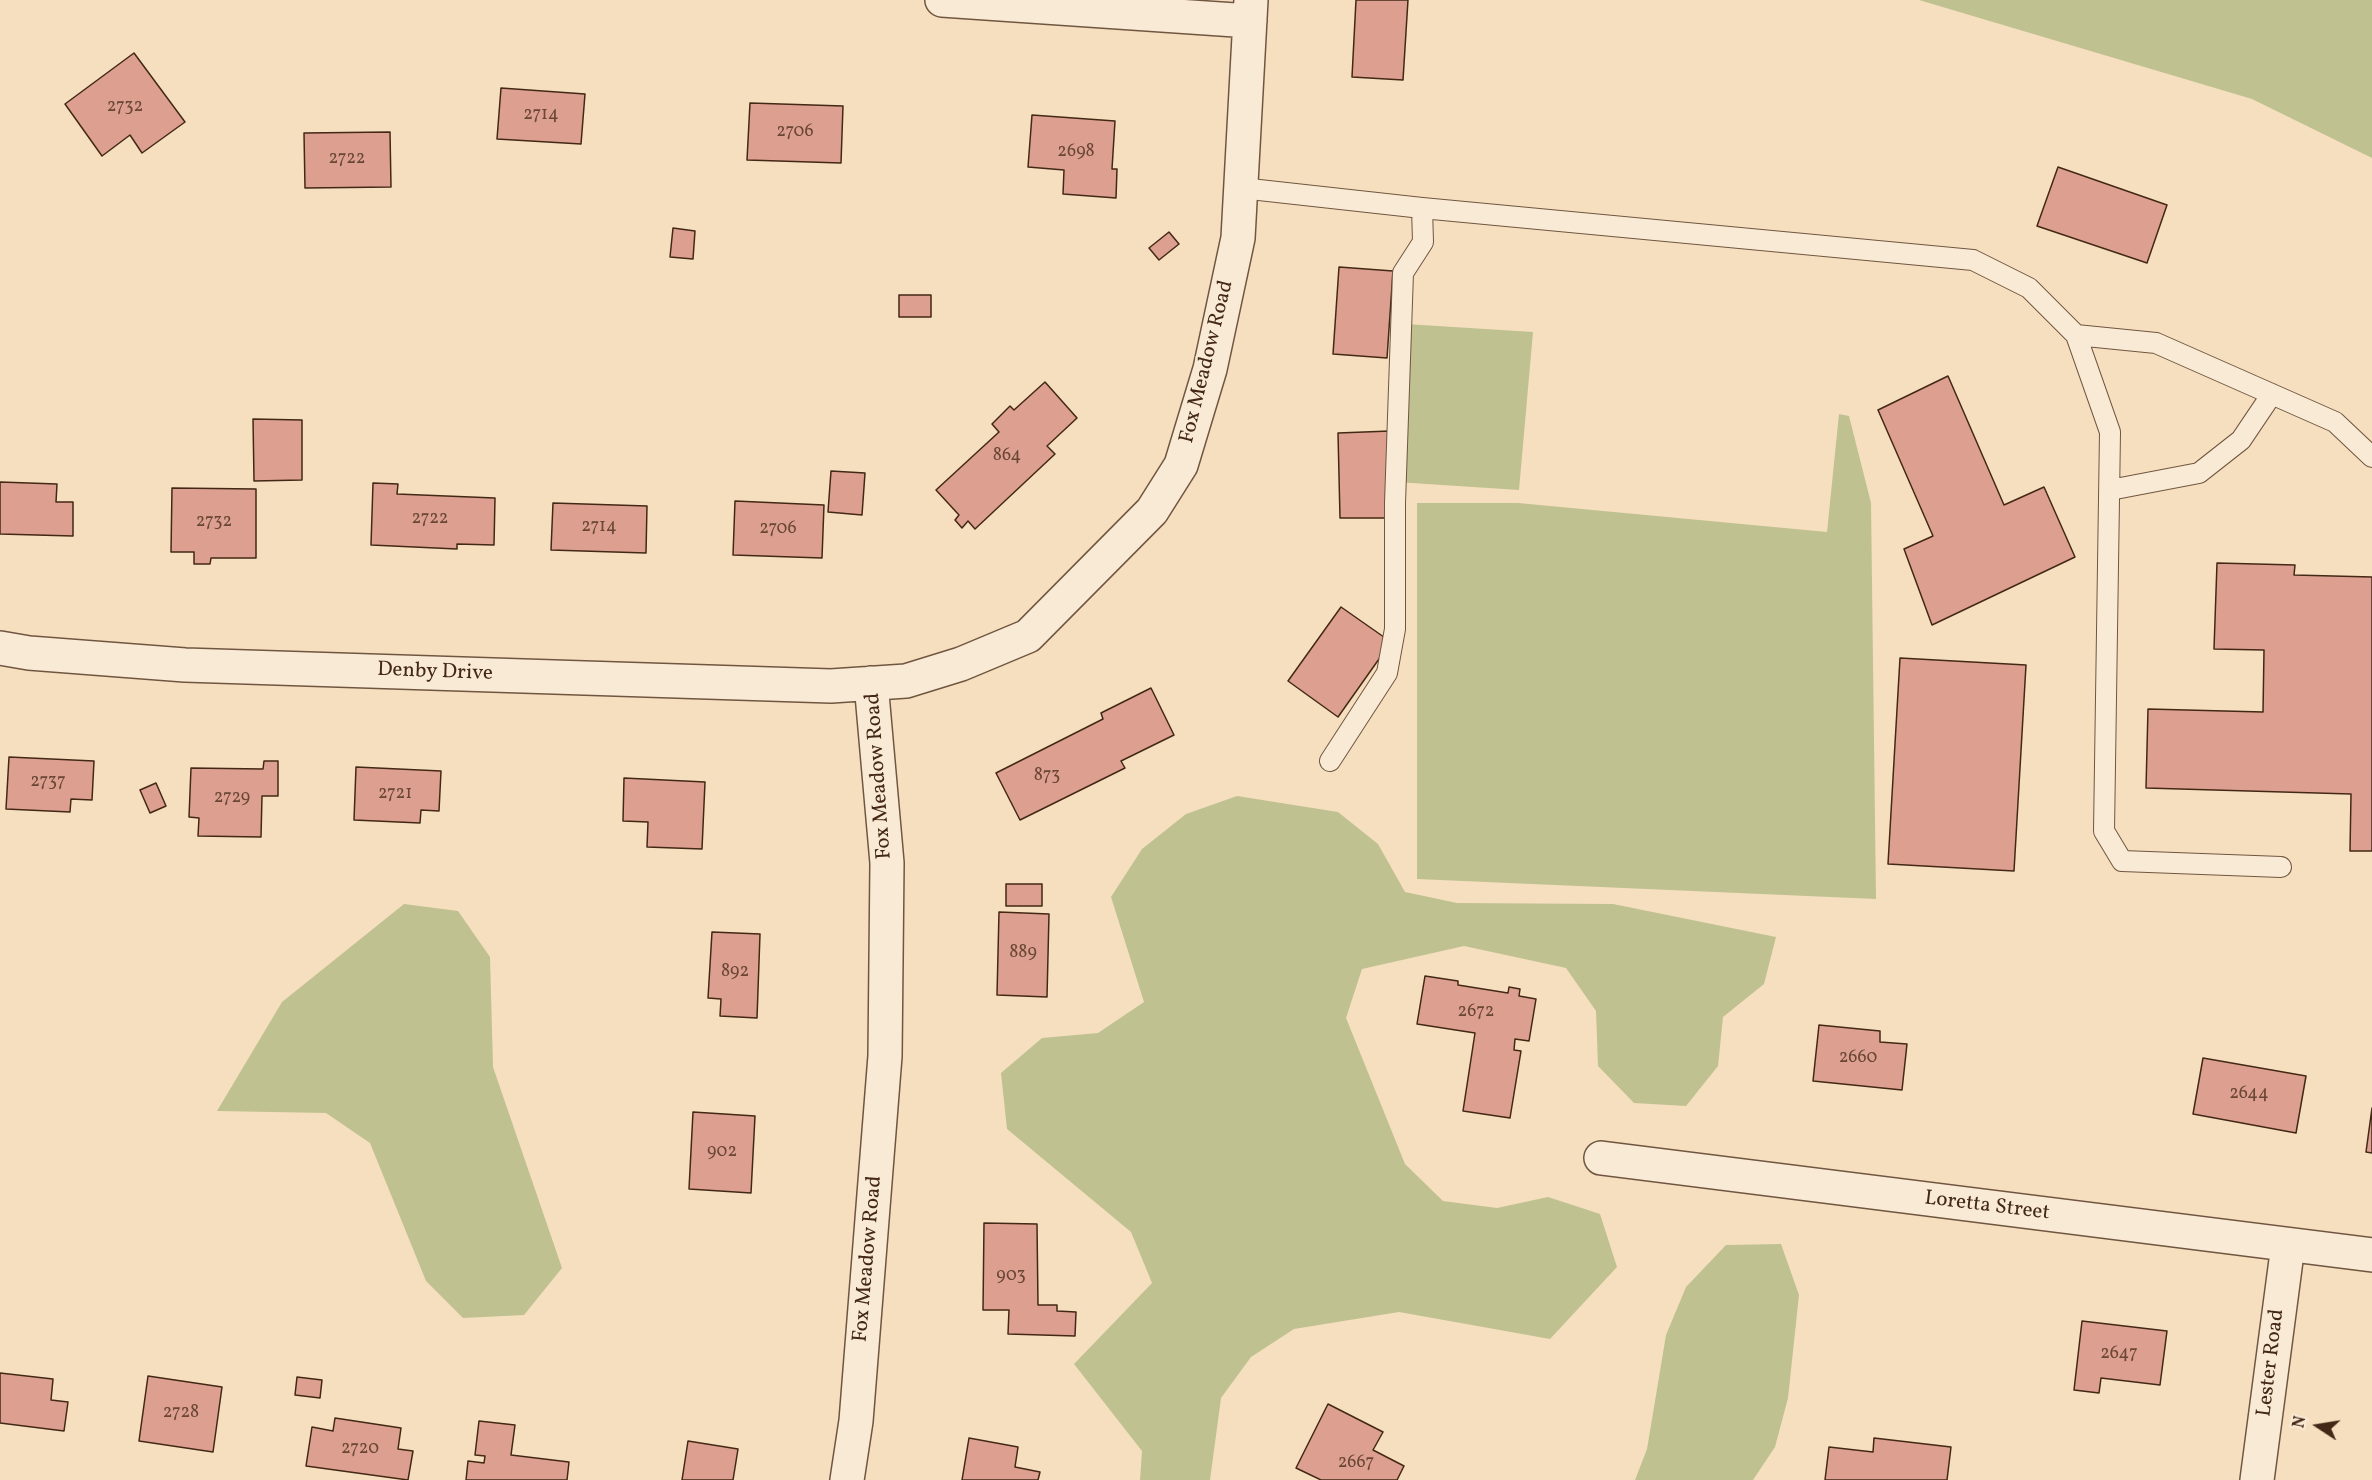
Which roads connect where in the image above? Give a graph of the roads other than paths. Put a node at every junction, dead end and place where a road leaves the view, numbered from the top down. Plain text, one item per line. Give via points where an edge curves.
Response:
1 (942, 0) edge
2 (1250, 11) edge
3 (1241, 188) junction
4 (1422, 208) junction
5 (2076, 335) junction
6 (2272, 394) junction
7 (2372, 457) edge
8 (2110, 490) junction
9 (0, 648) edge
10 (871, 683) junction
11 (1330, 761) dead end
12 (2281, 867) dead end
13 (1601, 1158) dead end
14 (2288, 1245) junction
15 (2372, 1255) edge
16 (847, 1480) edge
17 (2257, 1480) edge

1 - 2 street
2 - 3 street, Fox Meadow Road
3 - 4 lane
3 - 10 street, Fox Meadow Road via 1238,238 1210,369 1181,465 1152,511 1028,636 962,664 906,681
4 - 5 lane via 1972,260 2029,288
4 - 11 lane via 1423,243 1403,273 1395,629 1387,673
5 - 6 lane via 2156,343
5 - 8 lane via 2110,432
6 - 7 lane via 2335,422
6 - 8 lane via 2241,440 2199,473
8 - 12 lane via 2104,831 2122,861
9 - 10 street, Denby Drive via 185,665 831,686
10 - 16 street, Fox Meadow Road via 887,863 885,1056 856,1422
13 - 14 street, Loretta Street
14 - 15 street, Loretta Street
14 - 17 street, Lester Road

